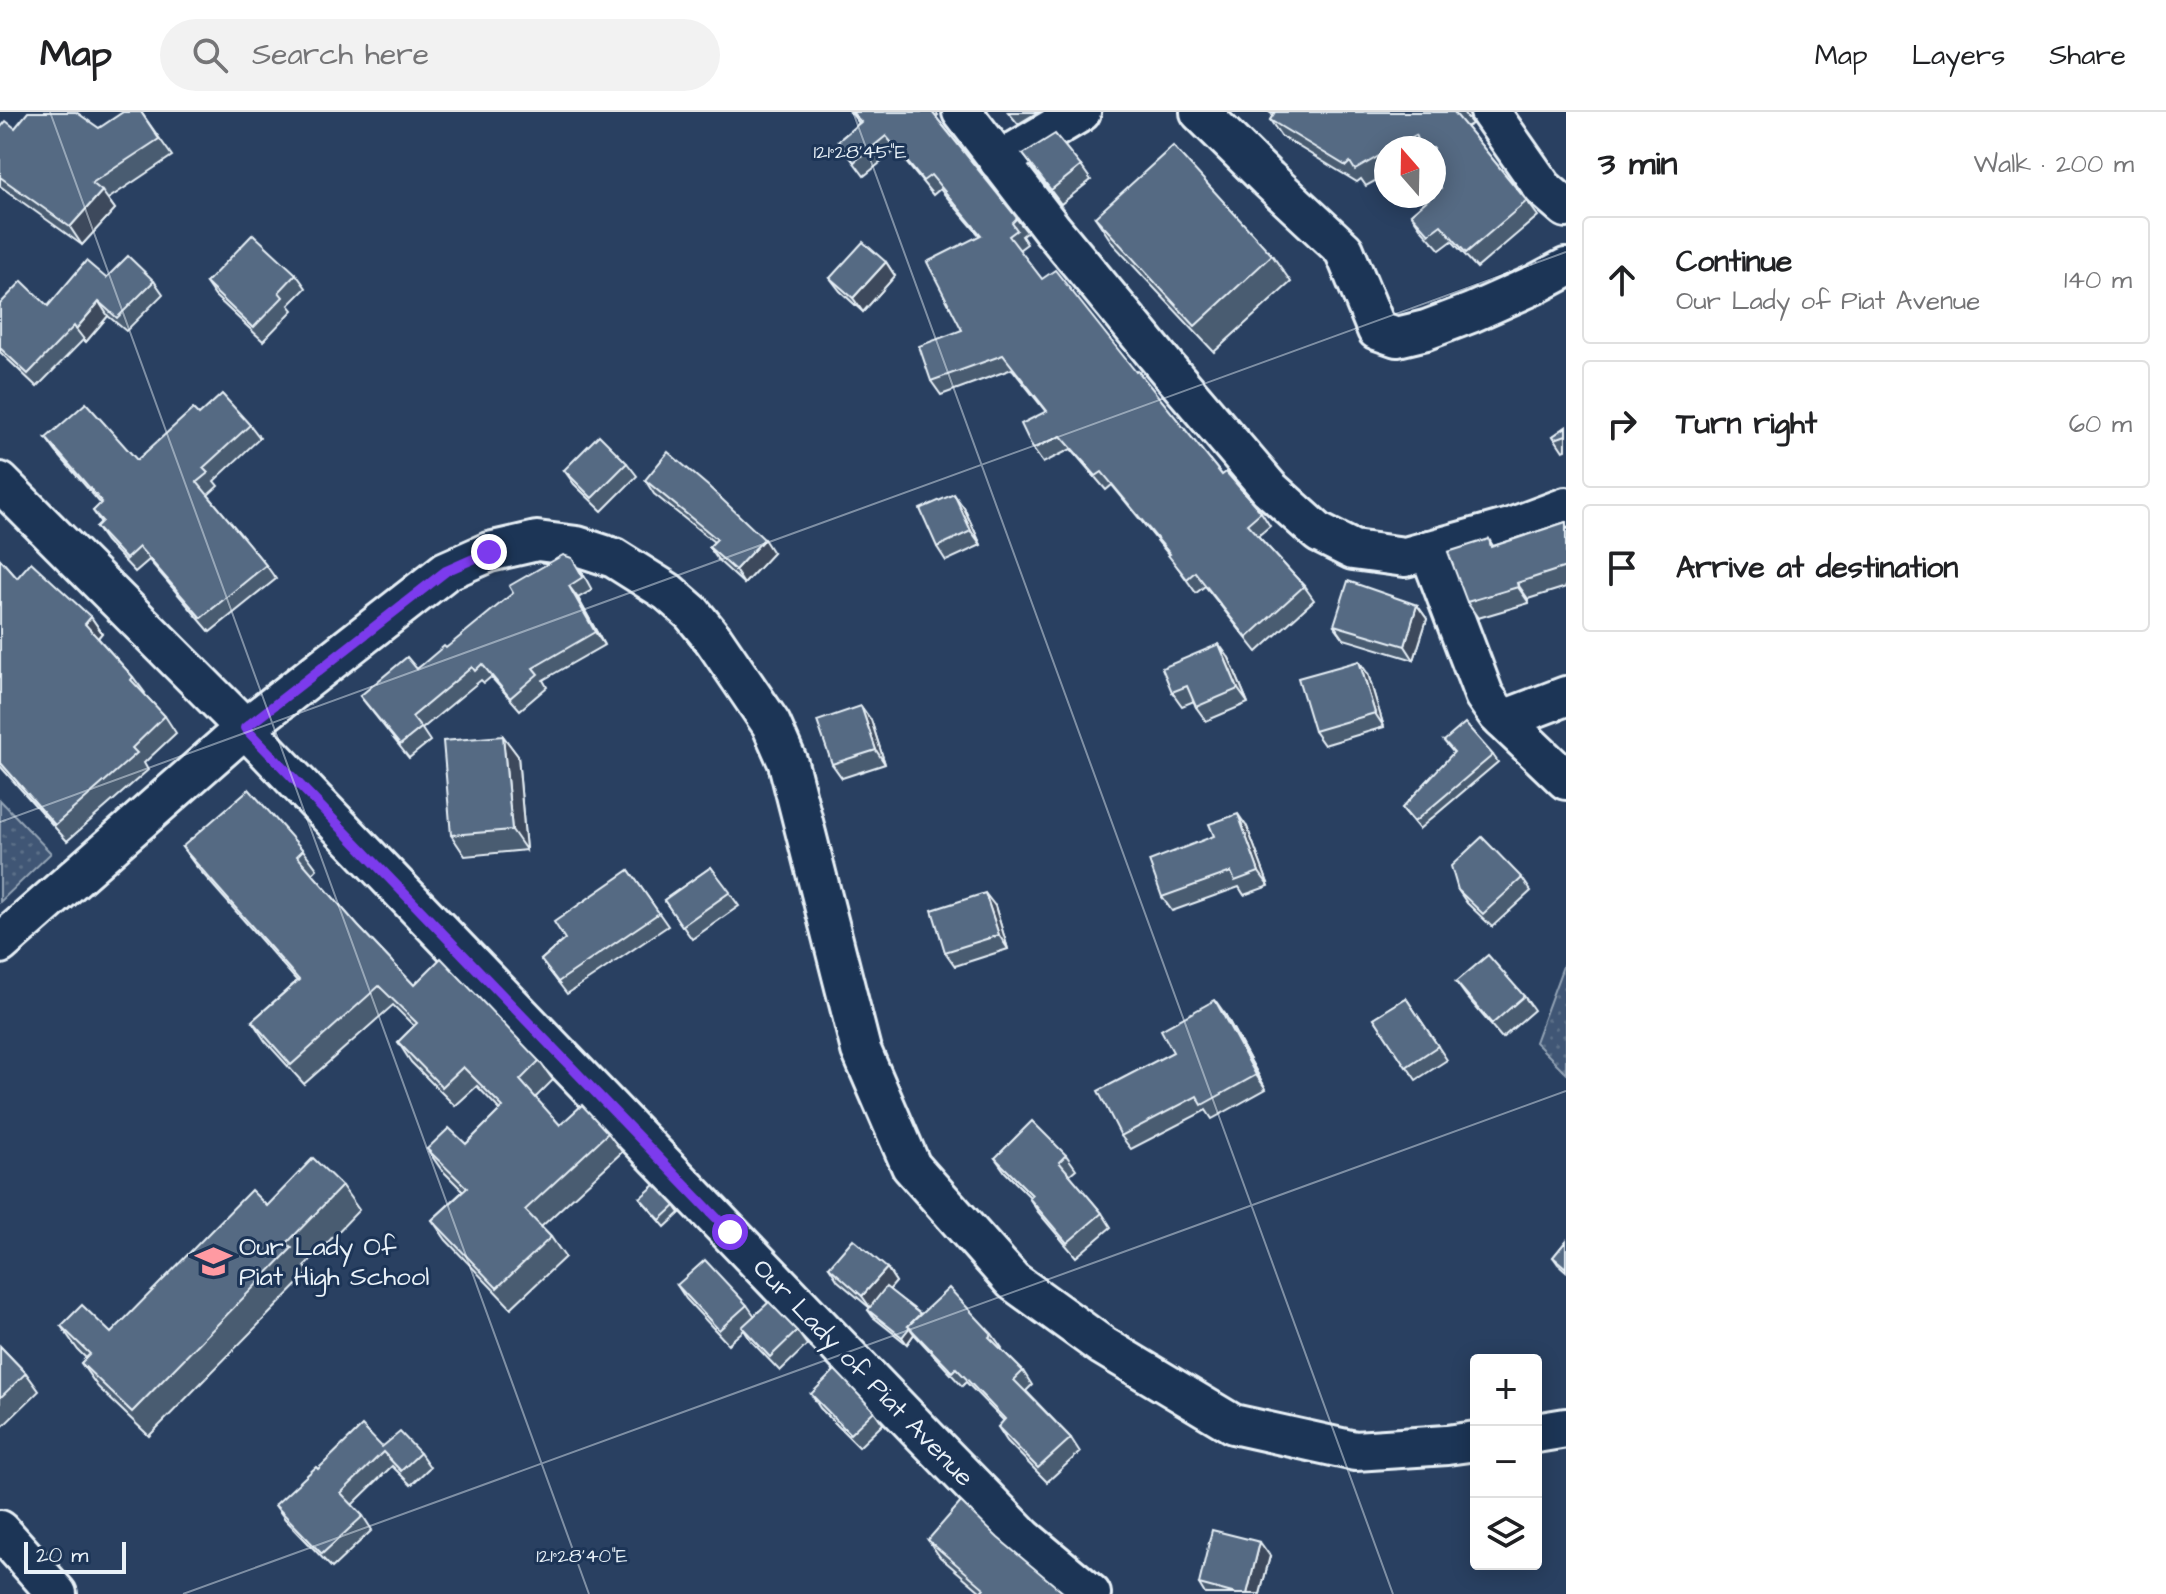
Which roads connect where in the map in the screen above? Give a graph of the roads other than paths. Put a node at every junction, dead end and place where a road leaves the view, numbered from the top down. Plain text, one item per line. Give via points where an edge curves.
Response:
1 (962, 112) edge
2 (1081, 112) edge
3 (1200, 112) edge
4 (1490, 112) edge
5 (999, 161) junction
6 (1566, 208) edge
7 (1566, 268) edge
8 (0, 482) edge
9 (1566, 507) edge
10 (1429, 550) junction
11 (1566, 696) edge
12 (1503, 720) junction
13 (245, 728) junction
14 (1566, 780) edge
15 (0, 944) edge
16 (1566, 1428) edge
17 (1542, 1432) edge
18 (1470, 1442) edge
19 (0, 1530) edge
20 (57, 1594) edge
21 (1091, 1594) edge

1 - 5 street
2 - 5 street
3 - 7 street via 1344,250 1377,330 1397,337 1426,330
4 - 6 street via 1543,188
5 - 10 street via 1269,488 1319,533 1353,550 1405,557
8 - 13 street, Our Lady of Piat Avenue
9 - 10 street
10 - 12 street via 1484,695
11 - 12 street
12 - 14 street
13 - 15 street
13 - 18 street via 446,571 489,552 537,541 614,558 692,613 771,724 788,763 861,1050 911,1166 1013,1281 1103,1346 1233,1424 1355,1451
13 - 21 street, Our Lady of Piat Avenue via 1024,1538
16 - 17 street
19 - 20 street

